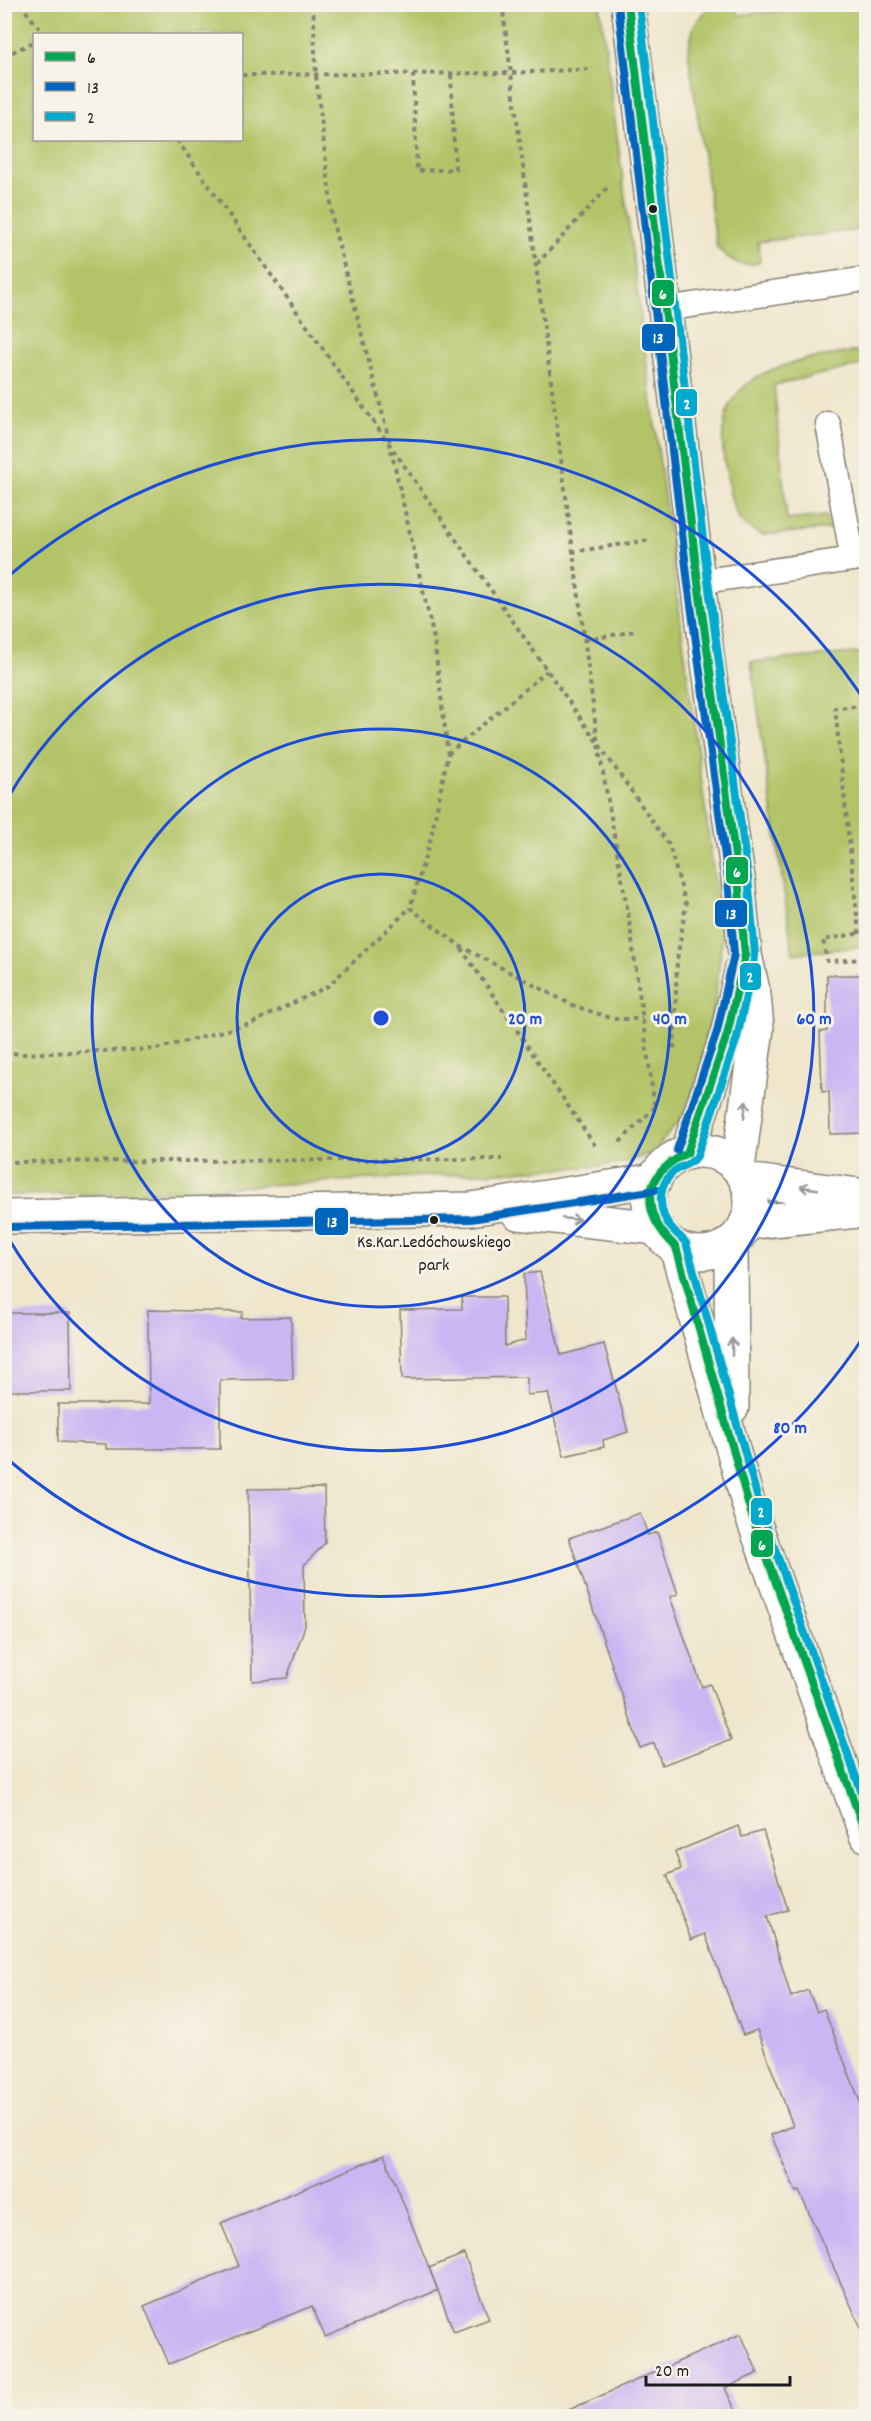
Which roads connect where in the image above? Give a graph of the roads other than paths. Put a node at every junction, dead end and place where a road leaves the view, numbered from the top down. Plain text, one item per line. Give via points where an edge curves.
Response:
1 (628, 4) edge
2 (867, 279) edge
3 (665, 309) junction
4 (828, 424) dead end
5 (860, 558) edge
6 (698, 582) junction
7 (745, 955) junction
8 (687, 1153) junction
9 (742, 1174) junction
10 (655, 1180) junction
11 (867, 1196) edge
12 (471, 1209) junction
13 (867, 1209) edge
14 (4, 1217) edge
15 (739, 1233) junction
16 (666, 1238) junction
17 (732, 1448) junction
18 (867, 1835) edge

1 - 3 street
2 - 3 lane
3 - 6 street
4 - 5 lane
5 - 6 lane
6 - 7 street
7 - 8 street via 727,1035
9 -> 7 street via 757,1028
8 - 9 street via 715,1153 728,1159
8 - 10 street via 672,1159
11 -> 9 street
9 - 15 street via 751,1194 751,1209
10 - 12 street
10 - 16 street via 650,1206
12 - 14 street
12 -> 16 street
13 - 15 street
15 - 16 street via 718,1250 704,1253 689,1252
17 -> 15 street
16 - 17 street
17 - 18 street via 751,1513

